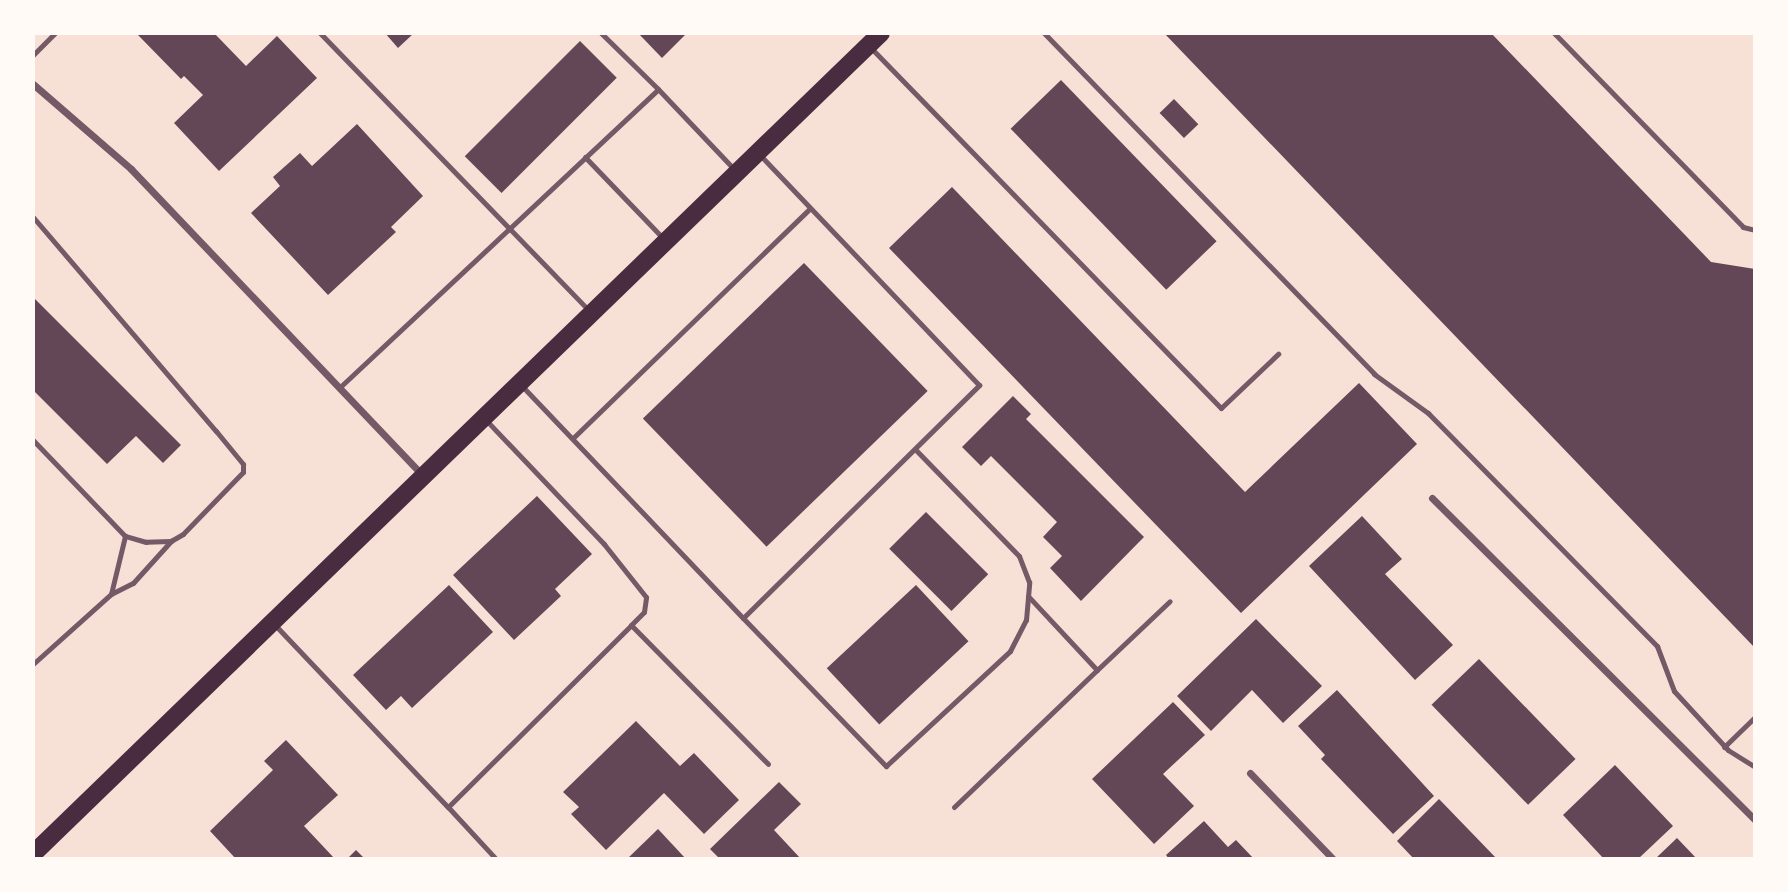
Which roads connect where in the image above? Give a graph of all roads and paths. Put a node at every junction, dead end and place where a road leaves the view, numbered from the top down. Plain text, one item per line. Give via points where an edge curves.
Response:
1 (55, 33) edge
2 (320, 33) edge
3 (601, 33) edge
4 (1044, 33) edge
5 (1554, 33) edge
6 (875, 39) edge
7 (33, 55) edge
8 (33, 84) edge
9 (658, 89) junction
10 (758, 153) junction
11 (585, 157) junction
12 (737, 173) junction
13 (810, 208) junction
14 (33, 217) edge
15 (509, 229) junction
16 (1755, 230) edge
17 (667, 242) junction
18 (592, 314) junction
19 (1279, 354) dead end
20 (519, 384) junction
21 (339, 388) junction
22 (484, 418) junction
23 (573, 439) junction
24 (33, 440) edge
25 (915, 449) junction
26 (424, 477) junction
27 (1433, 498) dead end
28 (125, 536) junction
29 (172, 540) junction
30 (111, 594) junction
31 (1028, 596) junction
32 (1170, 601) dead end
33 (743, 618) junction
34 (273, 623) junction
35 (631, 625) junction
36 (33, 664) edge
37 (1097, 670) junction
38 (1755, 717) edge
39 (1724, 747) junction
40 (768, 764) dead end
41 (1755, 767) edge
42 (1250, 773) dead end
43 (448, 807) junction
44 (954, 807) dead end
45 (1755, 820) edge
46 (33, 854) edge
47 (496, 859) edge
48 (1333, 859) edge

1 - 7 lane
2 - 15 lane
3 - 9 lane
4 - 39 lane via 1374,374 1428,414 1657,646 1674,691
5 - 16 lane via 1743,227
6 - 10 main road
6 - 19 lane via 1221,408
8 - 21 street via 131,169
9 - 11 lane
9 - 12 lane
10 - 12 main road
10 - 13 lane
11 - 15 lane
11 - 17 lane
12 - 17 main road
13 - 23 lane
13 - 25 lane via 979,385
14 - 29 lane via 243,464 243,472 220,497
15 - 18 lane
15 - 21 lane
17 - 18 main road
18 - 20 main road
20 - 22 main road
20 - 23 lane
21 - 26 street
22 - 26 main road
22 - 35 lane via 641,586 646,597 644,612
23 - 33 lane
24 - 28 lane
25 - 31 lane via 1018,556 1029,582
25 - 33 lane
26 - 34 main road
27 - 45 street
28 - 29 lane via 146,542
28 - 30 lane
29 - 30 lane via 134,583
30 - 36 lane
31 - 33 lane via 1026,620 1010,651 886,766
31 - 37 lane
32 - 37 lane
34 - 43 lane
34 - 46 main road
35 - 40 lane
35 - 43 lane
37 - 44 lane
38 - 39 lane
39 - 41 lane
42 - 48 street
43 - 47 lane

